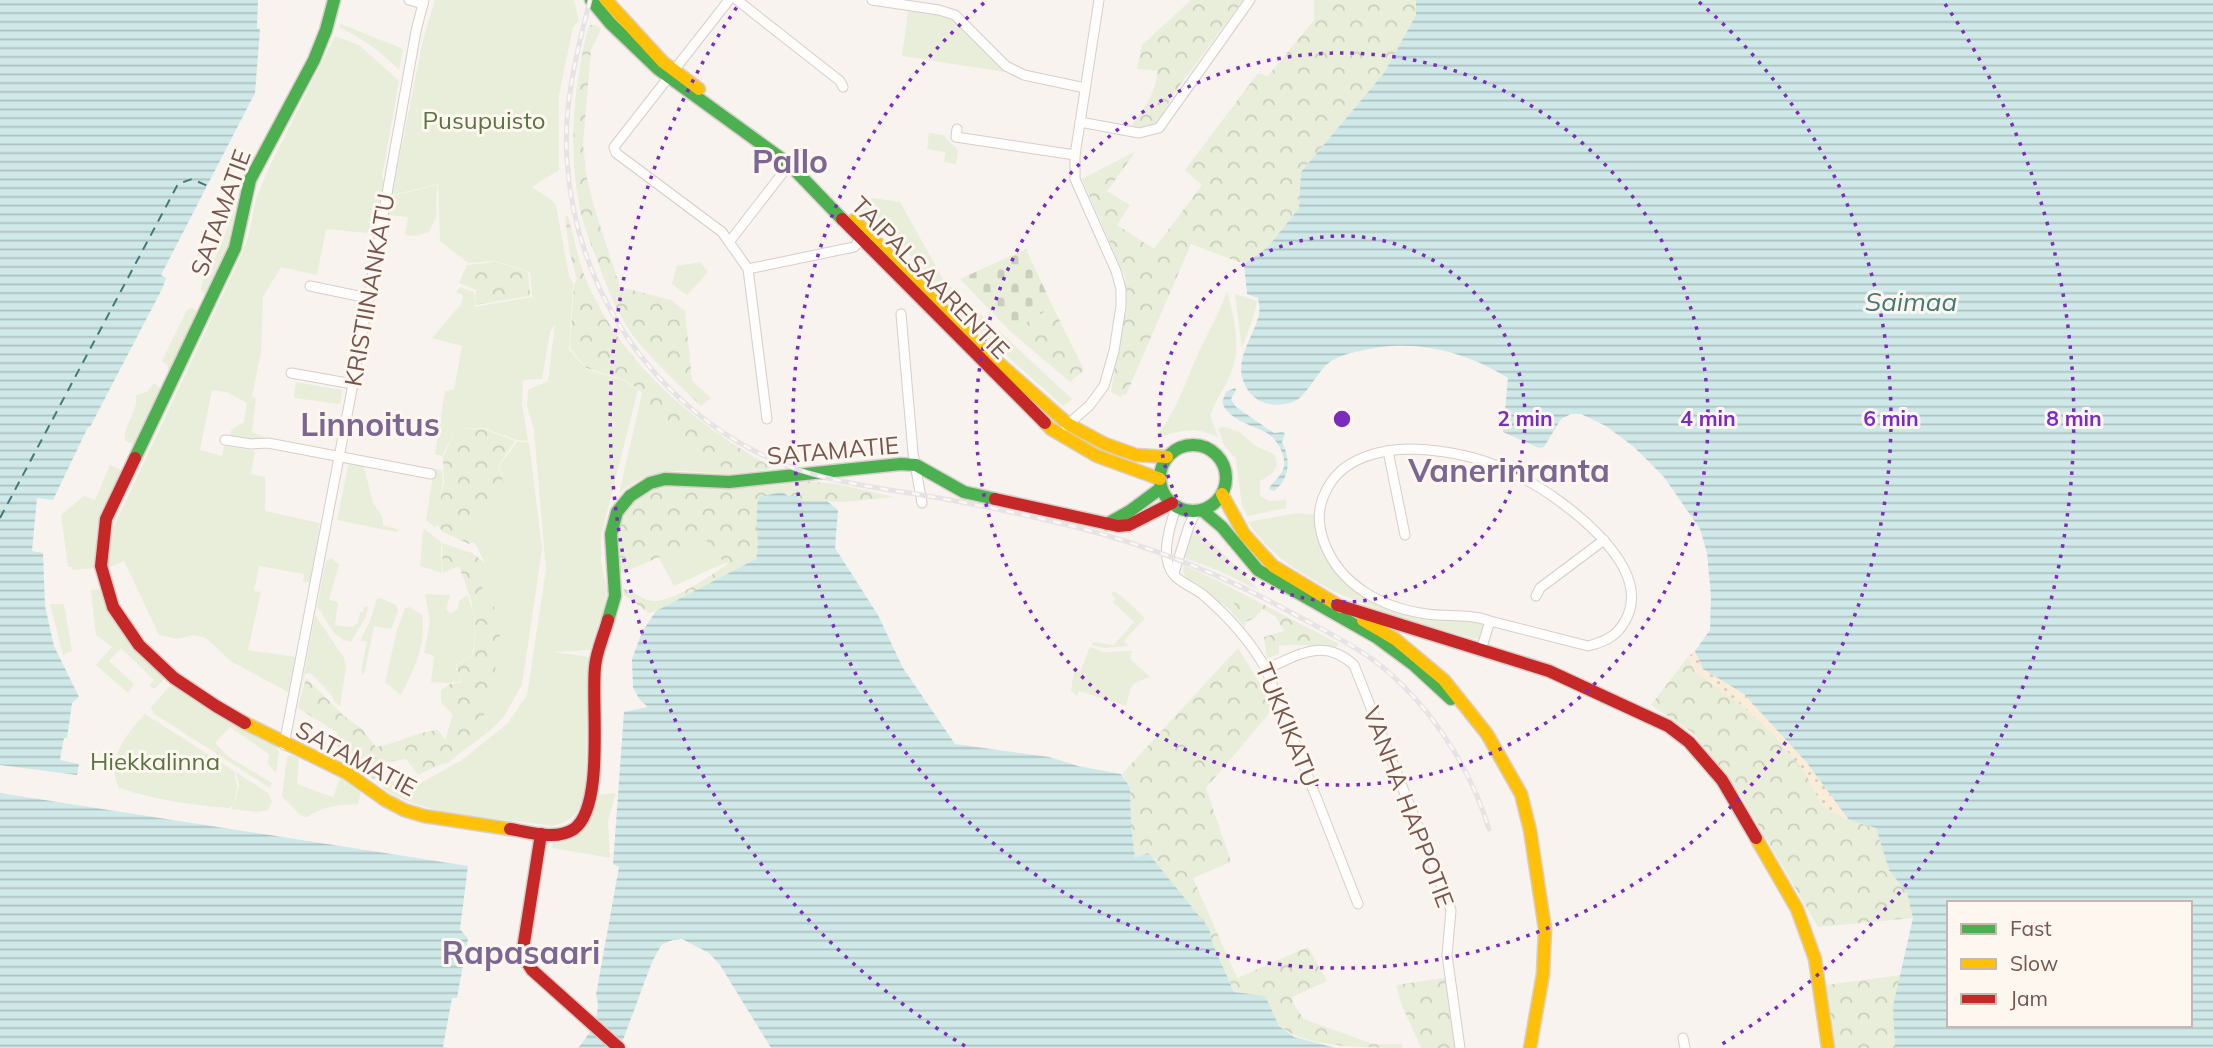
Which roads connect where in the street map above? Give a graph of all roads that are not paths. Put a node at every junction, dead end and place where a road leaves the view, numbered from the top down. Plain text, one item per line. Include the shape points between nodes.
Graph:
1 (334, 0) edge
2 (409, 0) edge
3 (591, 0) edge
4 (606, 0) edge
5 (729, 0) edge
6 (737, 0) edge
7 (872, 0) edge
8 (1099, 0) edge
9 (1250, 0) edge
10 (423, 2) edge
11 (670, 73) junction
12 (843, 87) dead end
13 (1085, 88) junction
14 (1080, 122) junction
15 (957, 129) dead end
16 (1075, 155) junction
17 (791, 162) junction
18 (864, 236) junction
19 (730, 241) junction
20 (748, 269) junction
21 (310, 286) dead end
22 (368, 298) junction
23 (901, 314) dead end
24 (291, 373) dead end
25 (353, 384) junction
26 (768, 419) dead end
27 (1068, 424) junction
28 (1056, 433) junction
29 (225, 440) dead end
30 (1388, 450) junction
31 (340, 456) junction
32 (1167, 457) junction
33 (916, 465) junction
34 (430, 474) dead end
35 (1161, 484) junction
36 (1222, 494) junction
37 (922, 503) dead end
38 (1174, 505) junction
39 (1199, 510) junction
40 (1106, 524) junction
41 (1405, 535) dead end
42 (1604, 540) junction
43 (1174, 575) junction
44 (1536, 596) dead end
45 (1336, 605) junction
46 (1490, 621) junction
47 (1376, 637) junction
48 (1395, 639) junction
49 (1447, 641) junction
50 (1481, 650) junction
51 (1266, 669) junction
52 (284, 745) junction
53 (1530, 830) junction
54 (541, 834) junction
55 (1358, 905) dead end
56 (619, 1048) edge
57 (1460, 1048) edge
58 (1530, 1048) edge
59 (1828, 1048) edge

1 - 52 street, SATAMATIE via 314,60 250,180 235,248 106,519 99,552 109,598 150,656 204,699
2 - 10 street
3 - 11 street, TAIPALSAARENTIE via 617,30
4 - 11 street, TAIPALSAARENTIE
5 - 11 street
6 - 12 street
7 - 13 street via 954,15 1006,66 1024,75
8 - 13 street
9 - 14 street via 1158,128 1139,133
10 - 22 street, KRISTIINANKATU
11 - 17 street, TAIPALSAARENTIE
11 - 19 street via 614,147 616,153
13 - 14 street
14 - 16 street
15 - 16 street via 956,137
16 - 27 street via 1075,179 1116,271 1121,306 1104,386
17 - 18 street, TAIPALSAARENTIE
17 - 19 street
18 - 20 street via 854,247
18 - 27 street, TAIPALSAARENTIE
18 - 28 street, TAIPALSAARENTIE via 969,349
19 - 20 street
20 - 26 street
21 - 22 street
22 - 25 street, KRISTIINANKATU
23 - 33 street
24 - 25 street
25 - 31 street, KRISTIINANKATU
27 - 28 street
27 - 32 street, TAIPALSAARENTIE via 1136,455
28 - 35 street, TAIPALSAARENTIE
29 - 31 street
30 - 41 street
30 - 42 street via 1466,456 1520,476 1568,506
30 - 46 street via 1349,464 1322,498 1318,521 1337,566 1352,584 1400,608
31 - 34 street
31 - 52 street, KRISTIINANKATU
32 - 35 street via 1160,471
32 - 36 street via 1196,445 1215,454 1225,473
33 - 37 street
33 - 40 street, SATAMATIE via 964,492
33 - 54 street, SATAMATIE via 887,464 729,482 665,479 630,496 617,512 611,534 615,596 595,665 591,803 575,828
35 - 38 street
35 - 40 street via 1130,512
36 - 39 street
36 - 45 street via 1244,534 1273,566
38 - 39 street
38 - 40 street, SATAMATIE via 1129,525
38 - 43 street via 1166,554
39 - 43 street
39 - 47 street via 1222,527 1258,570
42 - 44 street via 1540,588
42 - 46 street via 1631,591 1631,608 1616,635 1588,646
43 - 51 street, TUKKIKATU via 1239,628
45 - 48 street
45 - 49 street
46 - 50 street
47 - 48 street
47 - 53 street via 1463,711 1502,764
48 - 49 street
48 - 53 street via 1444,680 1488,734 1521,794
49 - 50 street
50 - 59 street via 1549,671 1634,708 1668,726 1706,760 1797,909 1815,959
51 - 55 street, TUKKIKATU
51 - 57 street, VANHA HAPPOTIE via 1307,652 1329,649 1354,665 1451,910 1447,955
52 - 54 street, SATAMATIE via 342,771 408,811
53 - 58 street via 1545,929 1543,974
54 - 56 street via 524,960

